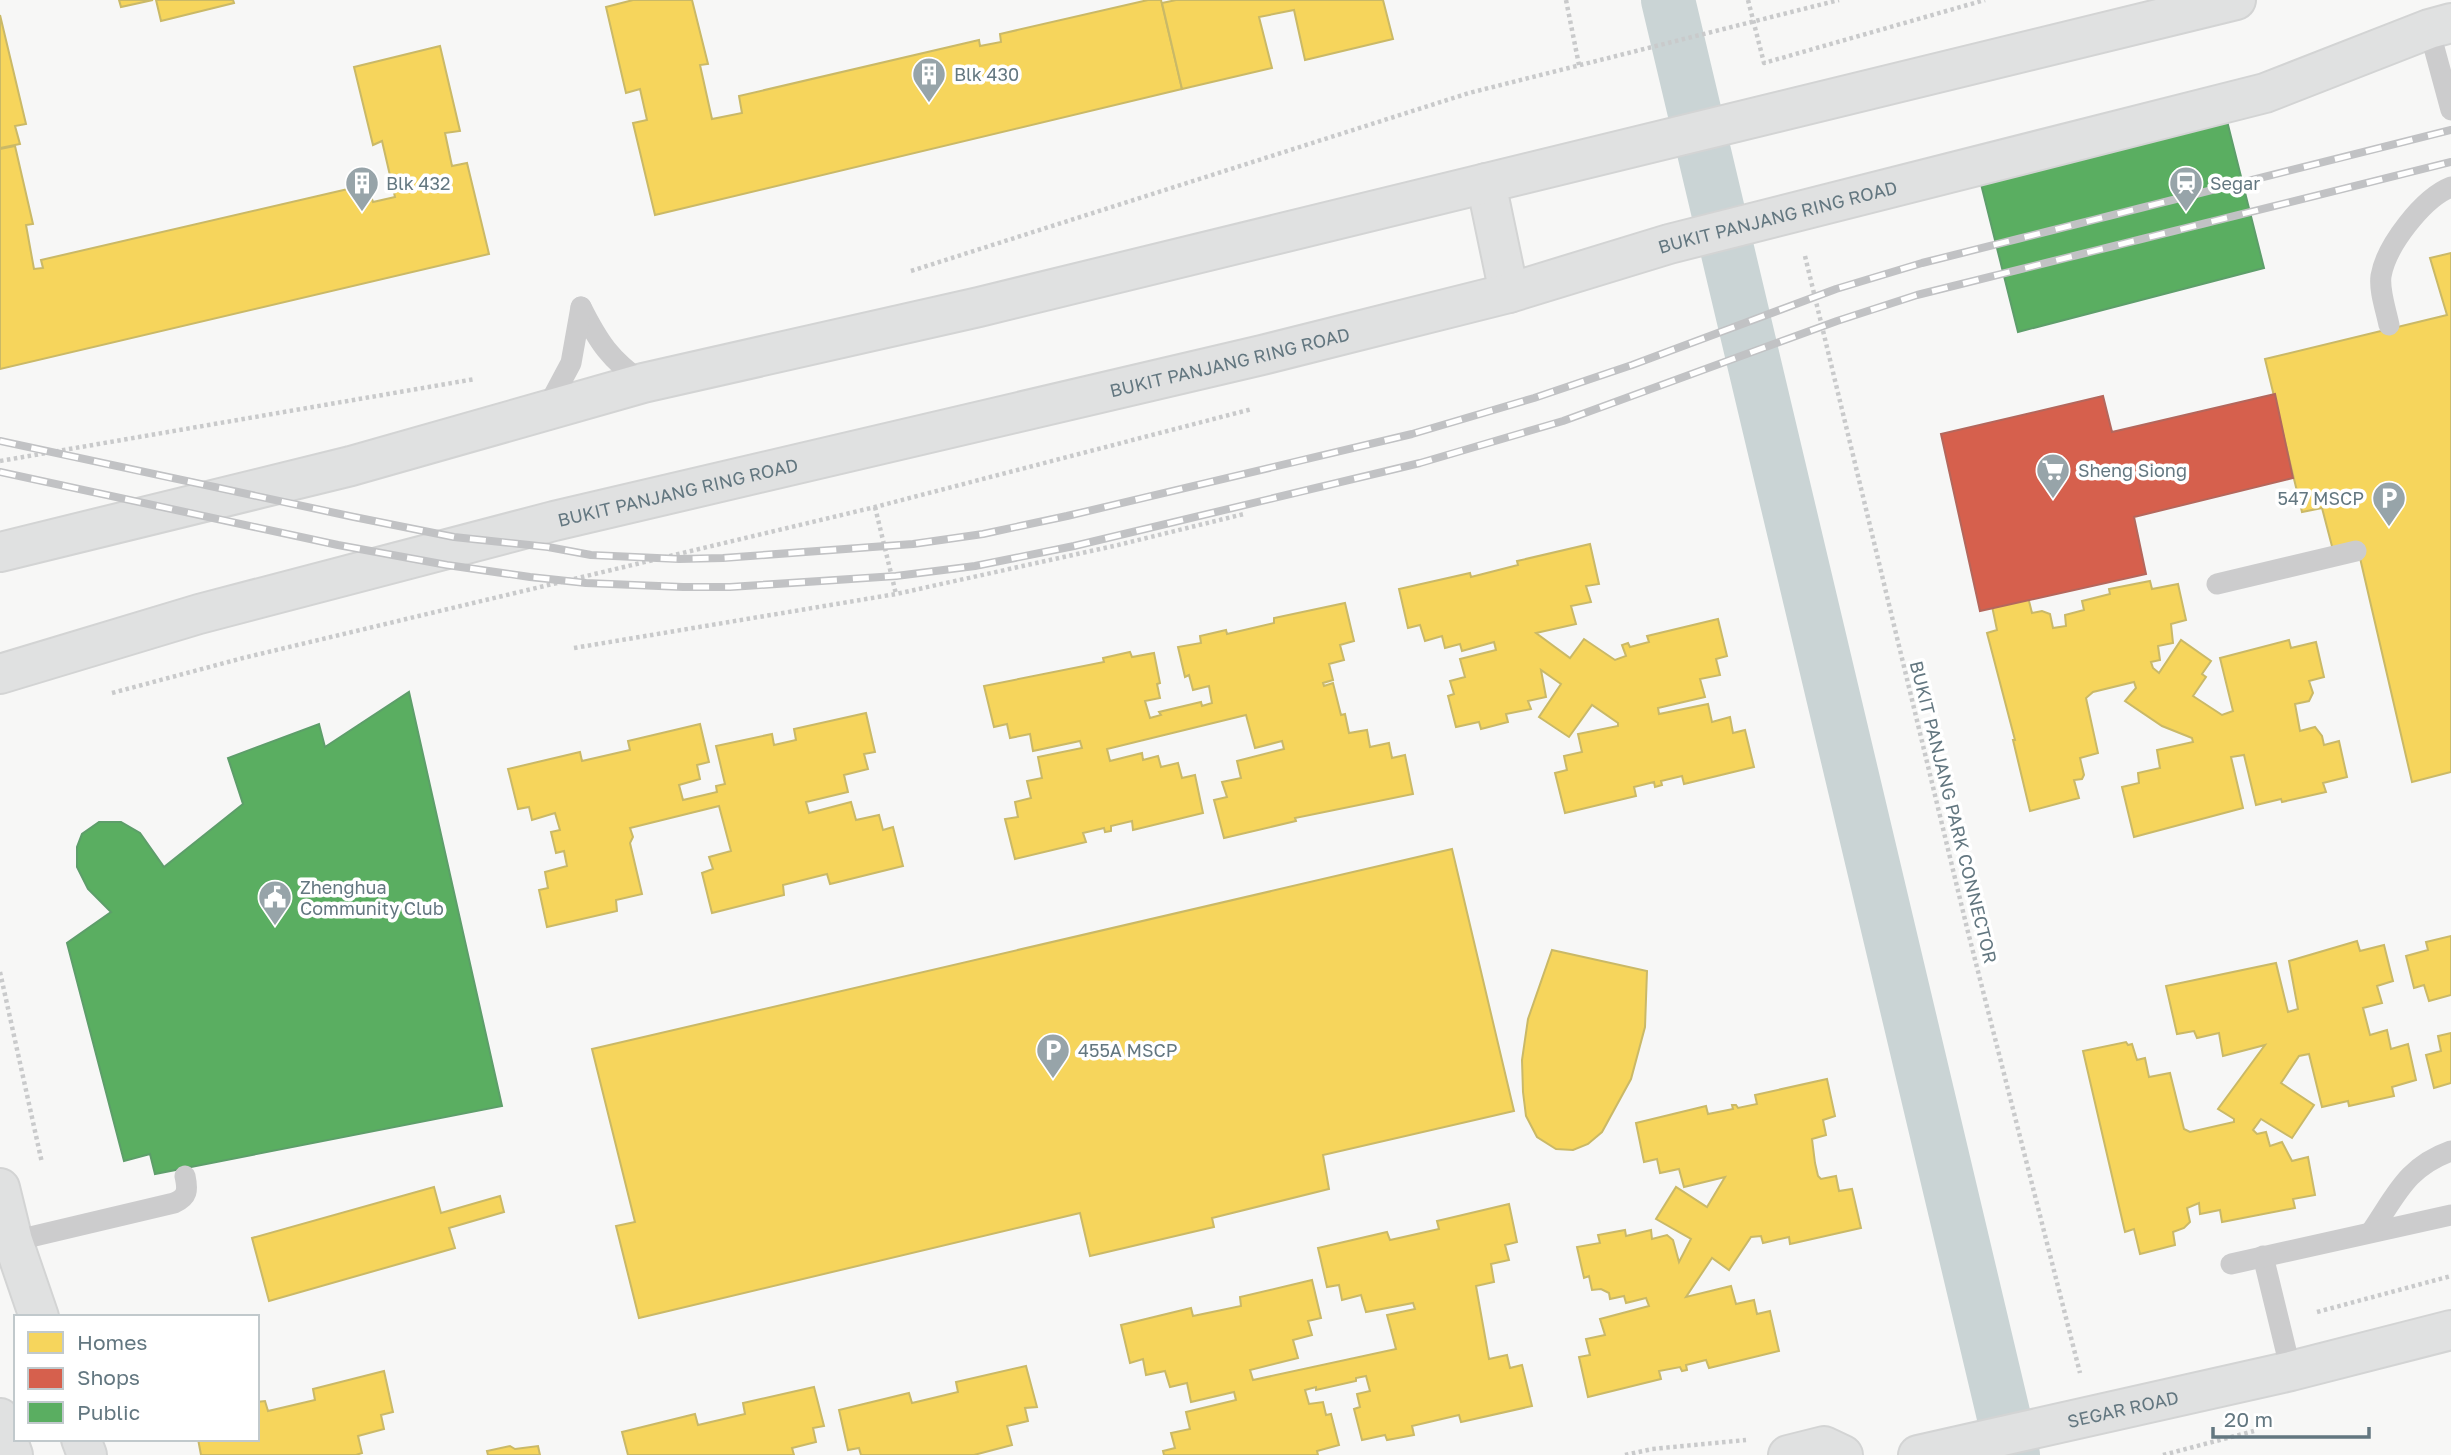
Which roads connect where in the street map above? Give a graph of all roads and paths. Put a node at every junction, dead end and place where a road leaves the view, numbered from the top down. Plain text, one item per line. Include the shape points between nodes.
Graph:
1 (1566, 0) edge
2 (1748, 0) edge
3 (1839, 0) edge
4 (1985, 0) edge
5 (2236, 0) edge
6 (1753, 22) junction
7 (2440, 26) edge
8 (1579, 65) junction
9 (2451, 110) edge
10 (1486, 183) junction
11 (2451, 187) edge
12 (1805, 255) dead end
13 (911, 271) dead end
14 (1509, 293) junction
15 (2389, 325) dead end
16 (476, 379) dead end
17 (643, 383) junction
18 (1259, 407) dead end
19 (546, 410) junction
20 (0, 461) edge
21 (875, 507) junction
22 (1244, 514) dead end
23 (2356, 551) dead end
24 (0, 552) edge
25 (2217, 584) dead end
26 (896, 594) junction
27 (574, 648) dead end
28 (0, 674) edge
29 (108, 694) dead end
30 (0, 972) edge
31 (20, 1056) dead end
32 (2451, 1151) edge
33 (185, 1176) dead end
34 (0, 1188) edge
35 (2451, 1215) edge
36 (2371, 1232) junction
37 (7, 1243) edge
38 (2263, 1256) junction
39 (2231, 1264) dead end
40 (38, 1315) edge
41 (2451, 1330) edge
42 (2291, 1371) junction
43 (2081, 1374) dead end
44 (0, 1418) edge
45 (13, 1455) edge
46 (1788, 1455) edge
47 (1843, 1455) edge
48 (1918, 1455) edge

1 - 8 path
2 - 6 path
3 - 6 path
4 - 6 path via 1764,62
5 - 10 main road
6 - 8 path
7 - 9 lane
7 - 14 main road, BUKIT PANJANG RING ROAD via 2265,93 1669,244
8 - 13 path via 1469,93
10 - 14 main road
10 - 17 main road via 979,307
11 - 15 lane via 2413,218 2386,259 2381,282
12 - 43 path, BUKIT PANJANG PARK CONNECTOR via 1967,928
14 - 28 main road, BUKIT PANJANG RING ROAD via 554,521 199,614
16 - 20 path
17 - 19 main road
17 - 19 lane via 607,352 581,307 571,362
18 - 21 path
19 - 24 main road via 351,466
21 - 26 path
21 - 29 path
22 - 26 path
23 - 25 lane
26 - 27 path
30 - 31 path
32 - 36 lane via 2409,1176
33 - 37 lane via 188,1191 174,1203
34 - 37 main road
35 - 36 lane
36 - 38 lane
37 - 40 main road
38 - 39 lane
38 - 42 lane
41 - 42 main road, SEGAR ROAD
42 - 48 main road, SEGAR ROAD
44 - 45 main road
46 - 47 main road via 1824,1446

